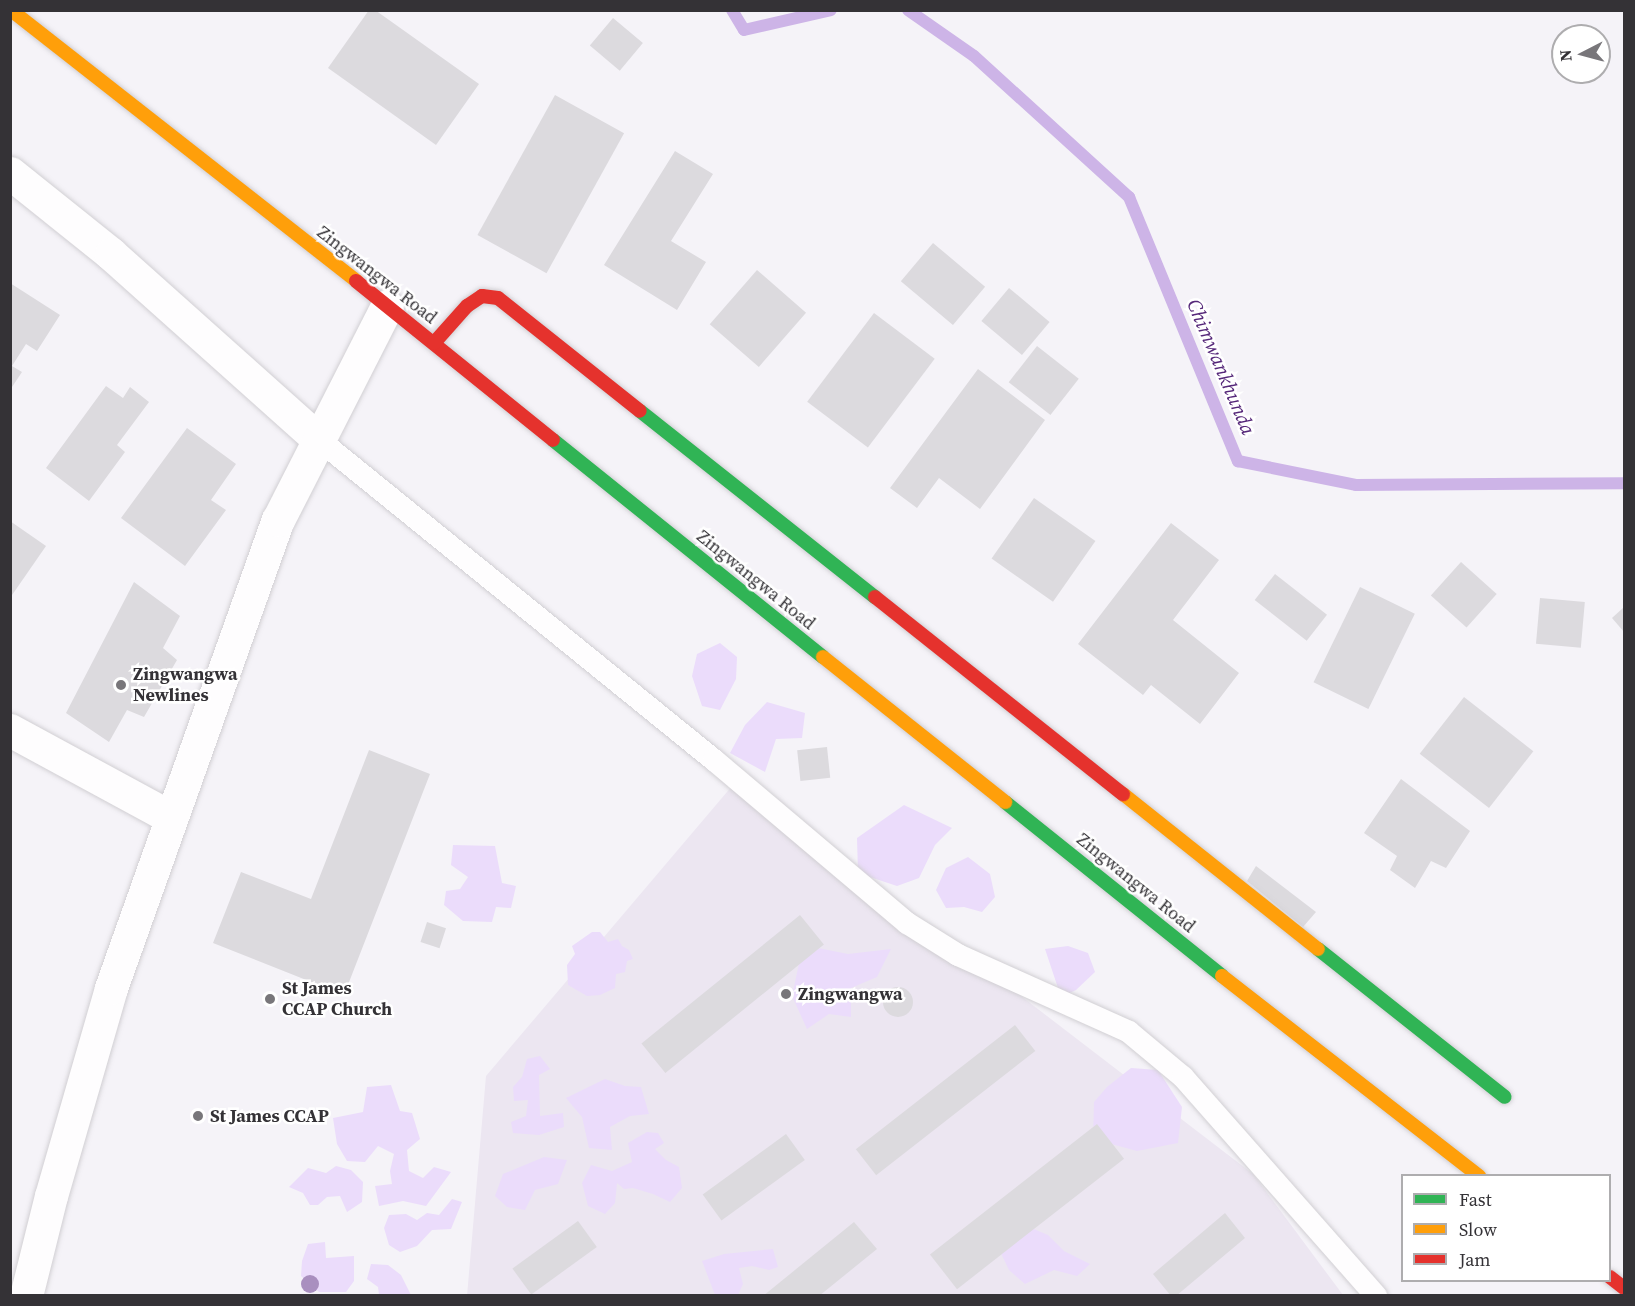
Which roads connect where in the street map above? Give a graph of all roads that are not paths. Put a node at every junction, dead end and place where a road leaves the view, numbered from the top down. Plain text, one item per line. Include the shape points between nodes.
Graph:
1 (11, 10) edge
2 (10, 173) edge
3 (387, 306) junction
4 (434, 343) junction
5 (318, 439) junction
6 (10, 730) edge
7 (170, 817) junction
8 (1505, 1097) dead end
9 (1476, 1174) edge
10 (1611, 1277) edge
11 (1624, 1288) edge
12 (26, 1296) edge
13 (1376, 1296) edge

1 - 3 street, Zingwangwa Road
2 - 5 street via 111,254
3 - 4 street, Zingwangwa Road
3 - 5 street
4 - 8 street via 467,306 482,296 498,298
4 - 9 street, Zingwangwa Road via 1208,964
5 - 7 street via 278,520
5 - 13 lane via 908,923 958,955 1130,1032 1183,1077
6 - 7 street
7 - 12 street via 111,988
10 - 11 street

